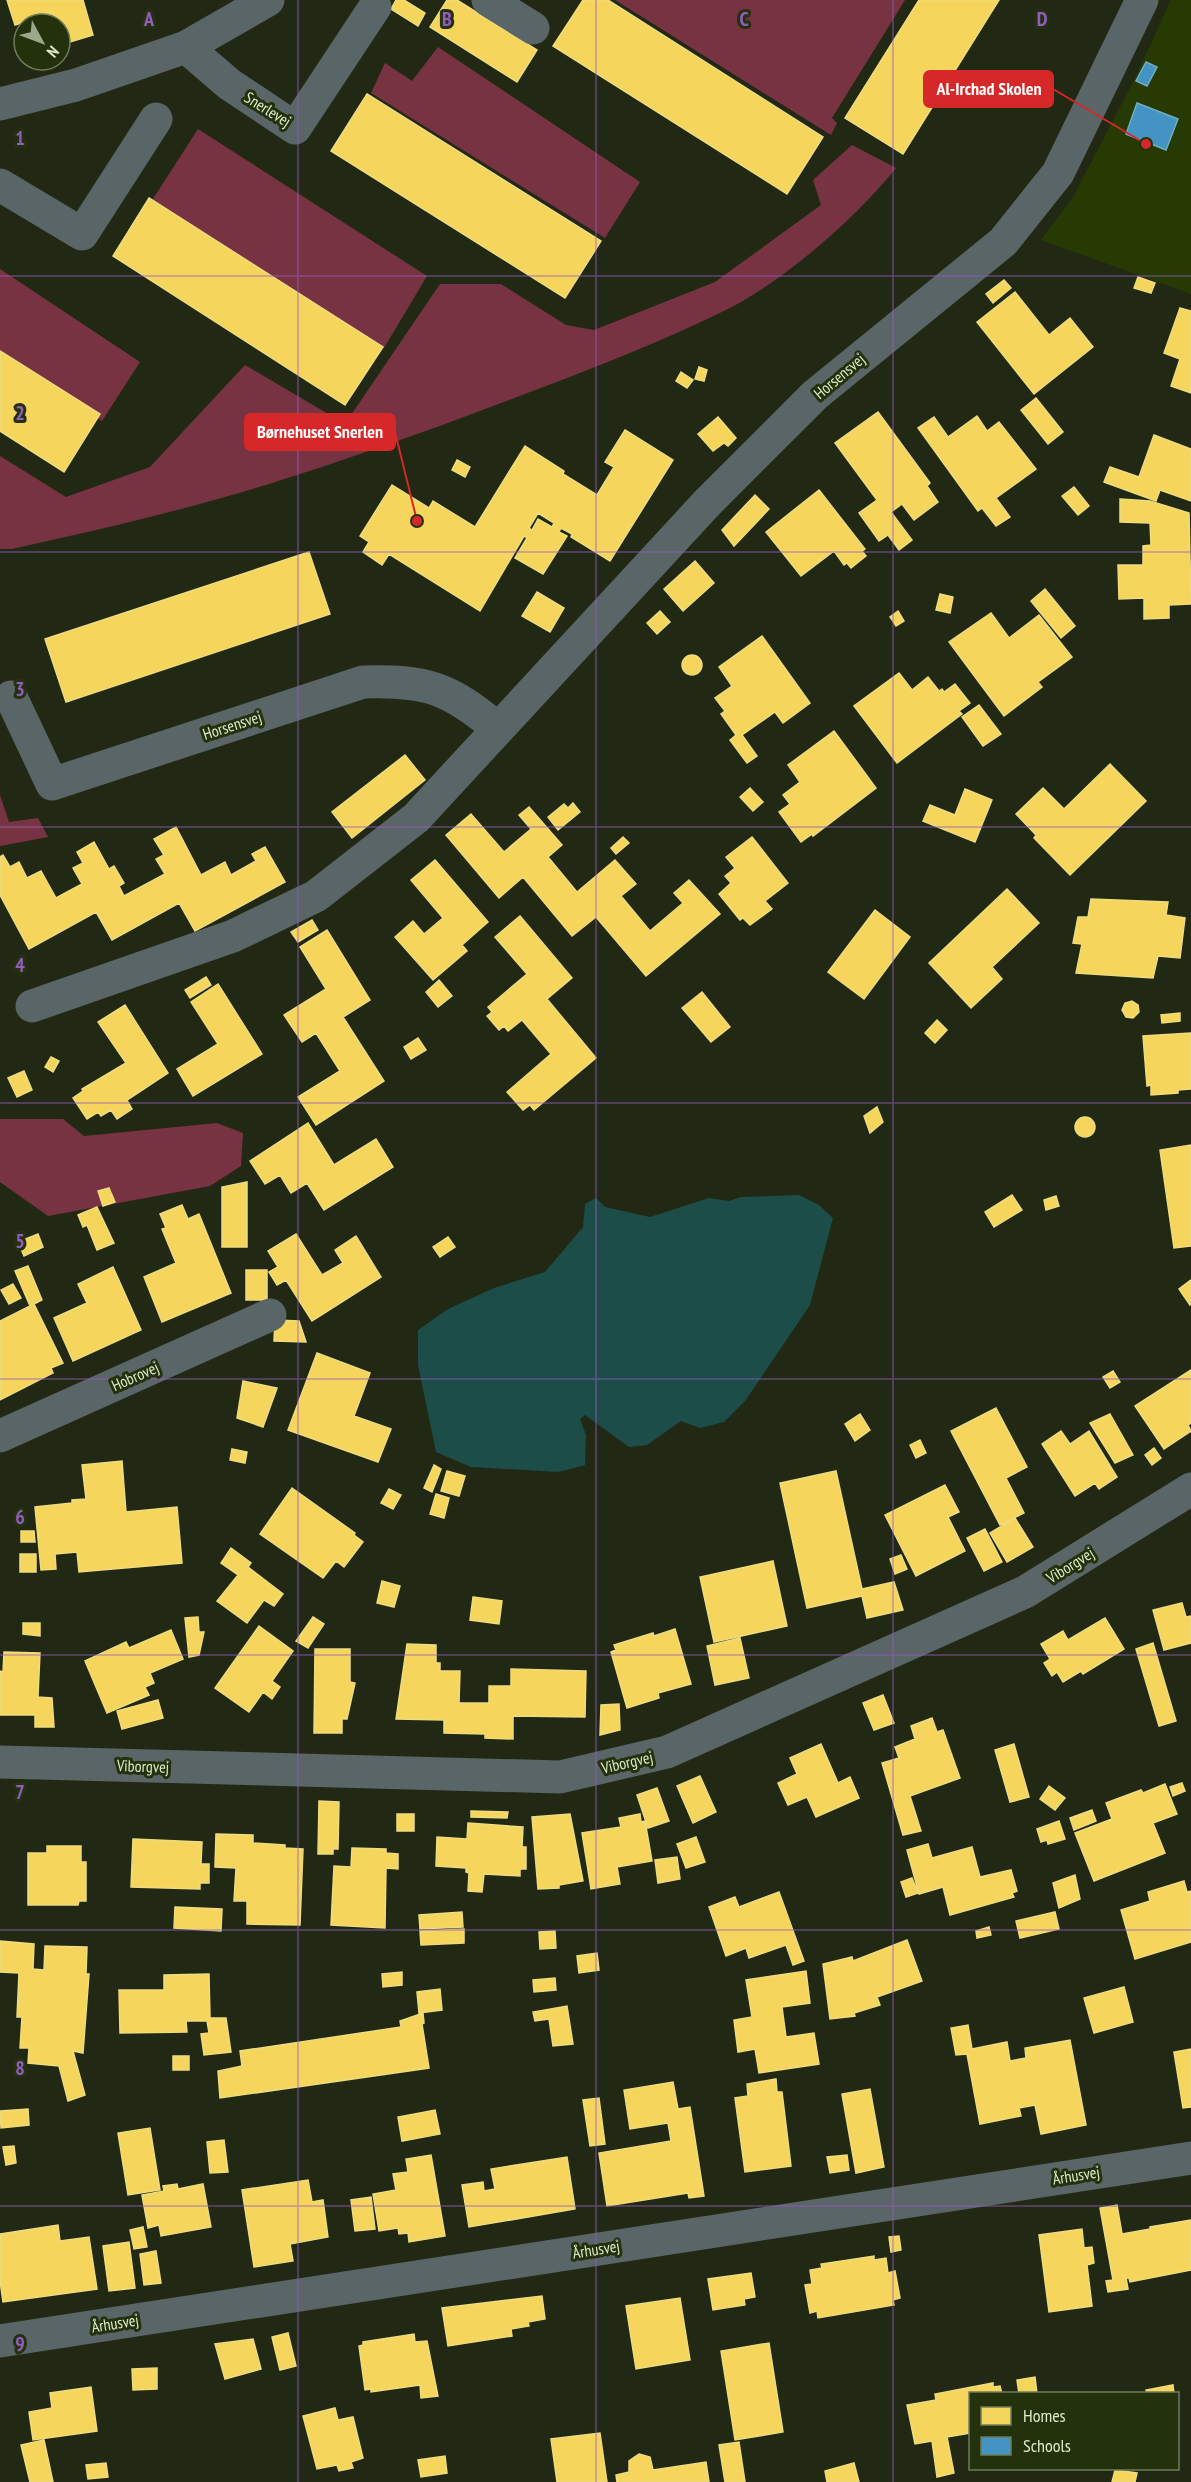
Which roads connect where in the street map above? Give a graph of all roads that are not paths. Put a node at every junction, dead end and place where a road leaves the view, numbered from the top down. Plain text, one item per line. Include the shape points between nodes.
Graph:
1 (268, 0) edge
2 (488, 0) edge
3 (1142, 0) edge
4 (375, 7) dead end
5 (533, 28) dead end
6 (186, 47) junction
7 (0, 104) edge
8 (156, 119) dead end
9 (0, 185) edge
10 (11, 697) dead end
11 (498, 729) junction
12 (32, 1006) dead end
13 (270, 1315) dead end
14 (0, 1436) edge
15 (1191, 1489) edge
16 (0, 1762) edge
17 (1191, 2158) edge
18 (0, 2341) edge

1 - 6 street
2 - 5 street
3 - 11 street, Horsensvej via 1058,173 1003,242 815,395 706,503
4 - 6 street, Snerlevej via 295,128 230,84
6 - 7 street via 76,85
8 - 9 street via 82,234
10 - 11 street, Horsensvej via 52,784 363,682 400,681 437,688 470,705
11 - 12 street, Horsensvej via 416,818 316,896 233,936
13 - 14 street, Hobrovej
15 - 16 street, Viborgvej via 1025,1592 666,1752 560,1778
17 - 18 street, Århusvej

